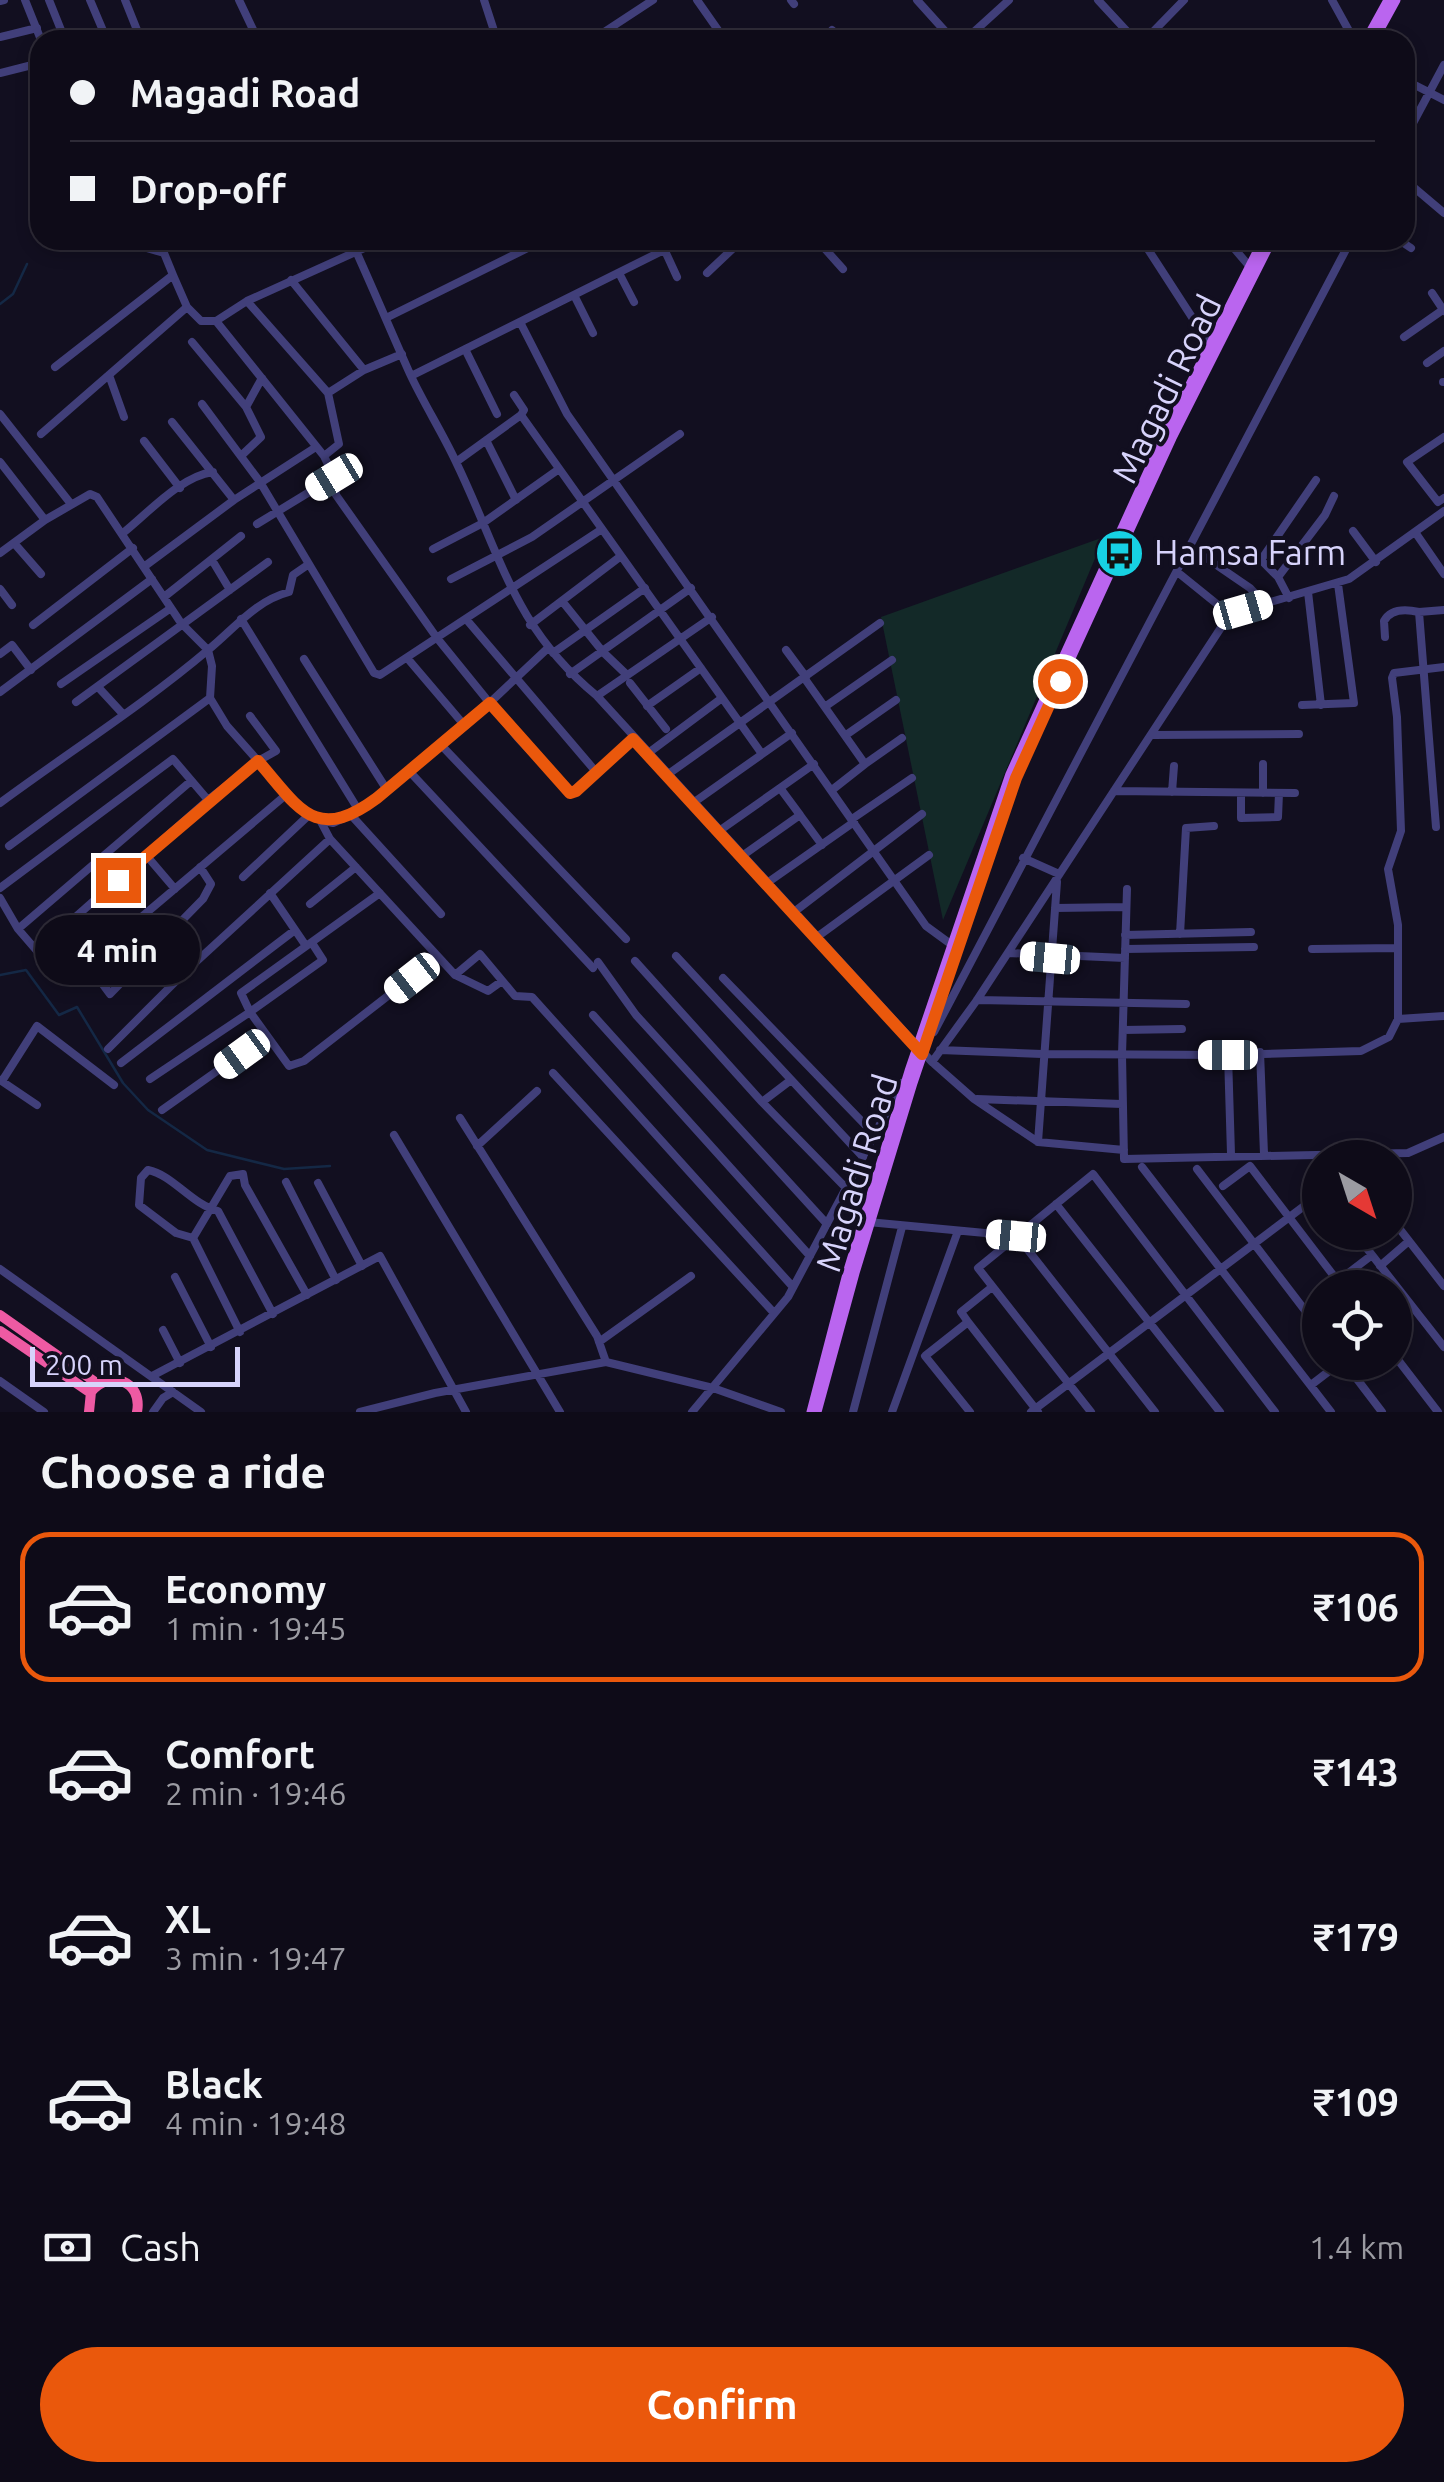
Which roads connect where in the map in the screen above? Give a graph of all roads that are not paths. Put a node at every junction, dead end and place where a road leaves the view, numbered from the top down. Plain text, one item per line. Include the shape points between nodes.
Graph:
1 (25, 0) edge
2 (49, 0) edge
3 (90, 0) edge
4 (125, 0) edge
5 (239, 0) edge
6 (484, 0) edge
7 (653, 0) edge
8 (697, 0) edge
9 (917, 0) edge
10 (1008, 0) edge
11 (1098, 0) edge
12 (1184, 0) edge
13 (1332, 0) edge
14 (1388, 0) edge
15 (1396, 0) edge
16 (37, 28) joint
17 (61, 30) edge
18 (103, 30) edge
19 (137, 30) edge
20 (253, 30) edge
21 (493, 30) edge
22 (614, 30) edge
23 (718, 30) edge
24 (944, 30) edge
25 (976, 30) edge
26 (1126, 30) edge
27 (1155, 30) edge
28 (1348, 30) edge
29 (1372, 30) edge
30 (1380, 30) edge
31 (0, 38) edge
32 (1444, 65) edge
33 (30, 66) edge
34 (0, 73) edge
35 (1415, 85) edge
36 (1429, 93) junction
37 (1444, 100) edge
38 (1417, 116) joint
39 (1415, 120) edge
40 (1415, 188) edge
41 (1444, 212) edge
42 (154, 250) edge
43 (356, 250) edge
44 (363, 250) edge
45 (524, 250) edge
46 (664, 250) joint
47 (731, 250) edge
48 (825, 250) edge
49 (1148, 250) edge
50 (1235, 250) edge
51 (1258, 250) edge
52 (1267, 250) edge
53 (1346, 250) edge
54 (357, 253) junction
55 (1250, 267) junction
56 (843, 269) dead end
57 (619, 272) junction
58 (707, 273) dead end
59 (173, 275) junction
60 (677, 277) dead end
61 (291, 280) junction
62 (1432, 293) dead end
63 (574, 295) junction
64 (247, 301) junction
65 (634, 302) dead end
66 (187, 307) junction
67 (1444, 310) edge
68 (386, 318) junction
69 (216, 320) junction
70 (520, 322) junction
71 (593, 333) dead end
72 (1404, 338) dead end
73 (192, 342) dead end
74 (1210, 345) junction
75 (465, 349) junction
76 (1444, 351) edge
77 (402, 354) junction
78 (1427, 363) dead end
79 (55, 366) dead end
80 (364, 370) junction
81 (110, 375) junction
82 (411, 376) junction
83 (262, 378) junction
84 (328, 393) junction
85 (514, 395) dead end
86 (202, 404) dead end
87 (246, 407) junction
88 (0, 414) edge
89 (497, 414) dead end
90 (520, 415) junction
91 (124, 417) dead end
92 (172, 422) dead end
93 (41, 434) dead end
94 (680, 434) dead end
95 (1444, 437) edge
96 (486, 440) junction
97 (144, 441) dead end
98 (316, 447) junction
99 (242, 455) junction
100 (324, 456) junction
101 (0, 462) edge
102 (456, 462) junction
103 (559, 470) junction
104 (214, 472) junction
105 (334, 477) junction
106 (615, 480) junction
107 (1316, 480) dead end
108 (260, 482) junction
109 (180, 488) junction
110 (1334, 496) dead end
111 (234, 500) junction
112 (516, 500) junction
113 (584, 503) junction
114 (71, 504) junction
115 (1442, 505) edge
116 (276, 511) junction
117 (45, 520) junction
118 (483, 523) junction
119 (257, 524) dead end
120 (602, 529) junction
121 (1353, 531) dead end
122 (122, 532) junction
123 (1415, 532) junction
124 (242, 536) dead end
125 (14, 542) junction
126 (132, 548) junction
127 (432, 550) dead end
128 (1196, 551) dead end
129 (0, 553) edge
130 (497, 556) junction
131 (621, 556) junction
132 (212, 560) junction
133 (268, 562) dead end
134 (1376, 562) junction
135 (309, 564) junction
136 (145, 566) junction
137 (41, 574) dead end
138 (1444, 574) edge
139 (1181, 575) dead end
140 (1278, 577) junction
141 (152, 579) junction
142 (451, 579) dead end
143 (1338, 584) junction
144 (509, 587) junction
145 (645, 588) junction
146 (691, 588) junction
147 (0, 589) edge
148 (230, 590) junction
149 (1308, 592) junction
150 (164, 597) junction
151 (1289, 598) junction
152 (562, 601) junction
153 (1265, 604) junction
154 (12, 605) dead end
155 (171, 608) junction
156 (1444, 610) edge
157 (660, 611) junction
158 (1419, 612) junction
159 (712, 617) junction
160 (1233, 617) junction
161 (241, 619) junction
162 (466, 619) junction
163 (880, 622) dead end
164 (181, 623) junction
165 (32, 624) dead end
166 (530, 625) junction
167 (586, 630) junction
168 (1385, 637) dead end
169 (437, 638) junction
170 (682, 640) junction
171 (208, 650) junction
172 (550, 650) junction
173 (786, 650) dead end
174 (603, 652) junction
175 (0, 654) edge
176 (304, 659) dead end
177 (408, 659) junction
178 (892, 660) dead end
179 (1444, 667) edge
180 (701, 668) junction
181 (31, 670) junction
182 (1423, 670) junction
183 (570, 674) junction
184 (805, 678) junction
185 (515, 679) junction
186 (628, 679) junction
187 (61, 684) dead end
188 (98, 687) junction
189 (0, 692) edge
190 (597, 696) junction
191 (210, 698) junction
192 (722, 698) junction
193 (896, 700) dead end
194 (76, 702) dead end
195 (490, 703) junction
196 (772, 703) junction
197 (1321, 705) junction
198 (647, 706) junction
199 (826, 706) junction
200 (1302, 706) dead end
201 (122, 713) junction
202 (250, 716) dead end
203 (741, 724) junction
204 (465, 726) junction
205 (666, 729) dead end
206 (792, 732) junction
207 (1299, 734) dead end
208 (846, 736) junction
209 (1153, 736) junction
210 (902, 738) dead end
211 (633, 739) junction
212 (442, 746) junction
213 (647, 754) junction
214 (762, 754) junction
215 (258, 761) junction
216 (814, 764) junction
217 (865, 764) junction
218 (1263, 764) dead end
219 (1174, 766) dead end
220 (410, 772) junction
221 (597, 773) junction
222 (667, 776) junction
223 (912, 778) dead end
224 (190, 780) junction
225 (780, 788) junction
226 (386, 790) junction
227 (832, 790) junction
228 (1114, 791) junction
229 (1172, 792) junction
230 (1241, 792) junction
231 (1263, 793) junction
232 (1278, 793) junction
233 (1295, 793) dead end
234 (287, 794) junction
235 (208, 800) junction
236 (0, 803) edge
237 (693, 803) junction
238 (355, 813) junction
239 (310, 814) junction
240 (922, 814) dead end
241 (800, 815) junction
242 (320, 820) junction
243 (853, 820) junction
244 (1214, 826) dead end
245 (1436, 827) dead end
246 (718, 831) junction
247 (330, 839) junction
248 (822, 845) junction
249 (8, 846) dead end
250 (874, 850) junction
251 (929, 854) dead end
252 (146, 855) junction
253 (742, 856) junction
254 (1024, 858) junction
255 (200, 867) junction
256 (356, 868) junction
257 (1058, 876) junction
258 (243, 877) dead end
259 (894, 880) junction
260 (767, 883) junction
261 (0, 888) edge
262 (174, 889) junction
263 (1127, 889) dead end
264 (270, 893) junction
265 (380, 894) junction
266 (0, 898) edge
267 (310, 904) dead end
268 (1126, 907) junction
269 (1055, 908) junction
270 (794, 912) junction
271 (441, 914) dead end
272 (138, 920) junction
273 (18, 929) junction
274 (62, 929) junction
275 (295, 930) junction
276 (1252, 932) dead end
277 (1180, 934) junction
278 (1126, 935) junction
279 (817, 937) junction
280 (626, 939) dead end
281 (160, 944) junction
282 (309, 944) junction
283 (952, 946) junction
284 (1254, 948) dead end
285 (1398, 948) junction
286 (1312, 949) dead end
287 (1008, 954) junction
288 (1125, 954) junction
289 (676, 956) dead end
290 (438, 957) junction
291 (1050, 958) junction
292 (635, 961) dead end
293 (87, 964) junction
294 (186, 970) junction
295 (455, 975) junction
296 (722, 978) dead end
297 (502, 981) junction
298 (977, 1000) junction
299 (1047, 1004) junction
300 (1124, 1004) junction
301 (1186, 1004) dead end
302 (250, 1012) junction
303 (593, 1015) dead end
304 (1444, 1016) edge
305 (1398, 1019) junction
306 (1123, 1030) junction
307 (1182, 1030) dead end
308 (265, 1037) junction
309 (108, 1049) dead end
310 (940, 1050) junction
311 (920, 1051) junction
312 (1260, 1052) junction
313 (1042, 1054) junction
314 (1122, 1054) junction
315 (1228, 1055) junction
316 (932, 1062) junction
317 (120, 1063) dead end
318 (909, 1071) junction
319 (553, 1074) dead end
320 (150, 1079) dead end
321 (790, 1080) junction
322 (1, 1081) edge
323 (114, 1086) dead end
324 (537, 1091) dead end
325 (974, 1099) junction
326 (762, 1102) junction
327 (1038, 1102) junction
328 (1122, 1104) junction
329 (37, 1105) dead end
330 (162, 1110) dead end
331 (460, 1118) dead end
332 (394, 1134) dead end
333 (875, 1135) junction
334 (1444, 1138) edge
335 (1038, 1142) junction
336 (477, 1146) junction
337 (1124, 1150) junction
338 (1231, 1154) junction
339 (1264, 1154) junction
340 (863, 1158) junction
341 (1142, 1167) dead end
342 (1197, 1169) dead end
343 (286, 1182) dead end
344 (318, 1183) dead end
345 (1223, 1186) dead end
346 (848, 1190) junction
347 (1056, 1204) junction
348 (872, 1205) junction
349 (1302, 1206) edge
350 (211, 1209) junction
351 (1289, 1217) junction
352 (867, 1222) junction
353 (827, 1224) junction
354 (902, 1228) junction
355 (958, 1231) junction
356 (1016, 1236) junction
357 (193, 1238) junction
358 (1254, 1244) junction
359 (1412, 1245) edge
360 (1369, 1250) edge
361 (1399, 1250) edge
362 (1372, 1254) junction
363 (810, 1256) junction
364 (362, 1266) junction
365 (1380, 1266) junction
366 (0, 1269) edge
367 (1220, 1269) junction
368 (1329, 1270) edge
369 (1355, 1270) edge
370 (1383, 1270) edge
371 (691, 1276) dead end
372 (175, 1277) dead end
373 (336, 1280) junction
374 (992, 1286) junction
375 (1444, 1286) edge
376 (793, 1287) junction
377 (307, 1295) junction
378 (1186, 1295) junction
379 (1302, 1307) edge
380 (1412, 1308) edge
381 (774, 1313) junction
382 (0, 1314) edge
383 (273, 1314) junction
384 (968, 1322) junction
385 (1150, 1322) junction
386 (0, 1330) edge
387 (163, 1330) dead end
388 (240, 1332) junction
389 (599, 1342) junction
390 (212, 1347) junction
391 (1444, 1348) edge
392 (1109, 1353) junction
393 (606, 1362) junction
394 (180, 1364) junction
395 (537, 1374) junction
396 (152, 1376) junction
397 (1412, 1378) edge
398 (1319, 1380) edge
399 (1357, 1380) edge
400 (0, 1381) edge
401 (1068, 1384) junction
402 (1311, 1386) junction
403 (712, 1388) junction
404 (94, 1389) junction
405 (456, 1391) junction
406 (173, 1392) junction
407 (1035, 1411) edge
408 (44, 1412) edge
409 (89, 1412) edge
410 (138, 1412) edge
411 (154, 1412) edge
412 (201, 1412) edge
413 (360, 1412) edge
414 (466, 1412) edge
415 (560, 1412) edge
416 (692, 1412) edge
417 (781, 1412) edge
418 (814, 1412) edge
419 (853, 1412) edge
420 (892, 1412) edge
421 (970, 1412) edge
422 (1091, 1412) edge
423 (1155, 1412) edge
424 (1220, 1412) edge
425 (1276, 1412) edge
426 (1331, 1412) edge
427 (1382, 1412) edge
428 (1438, 1412) edge

1 - 16 street
2 - 17 street
3 - 18 street
4 - 19 street
5 - 20 street
6 - 21 street
7 - 22 street
8 - 23 street
9 - 24 street
10 - 25 street
11 - 26 street
12 - 27 street
13 - 28 street
14 - 29 main road
15 - 30 main road
16 - 31 street
32 - 36 street
33 - 34 street
35 - 36 street
36 - 37 street
36 - 38 street
38 - 39 street
40 - 41 street
42 - 59 street via 164,253
43 - 54 street
44 - 54 street
45 - 68 street
46 - 57 street
46 - 60 street
47 - 58 street
48 - 56 street
49 - 74 street
50 - 55 street
51 - 55 main road, Magadi Road
52 - 311 main road, Magadi Road via 1172,438 1016,778
53 - 254 street
54 - 61 street
54 - 68 street
55 - 74 main road, Magadi Road
57 - 63 street
57 - 65 street
59 - 66 street
59 - 79 street
61 - 64 street
61 - 80 street
62 - 67 street
63 - 70 street
63 - 71 street
64 - 69 street
64 - 84 street
66 - 69 street via 201,321
66 - 81 street
67 - 72 street
68 - 77 street
69 - 83 street
70 - 75 street
70 - 106 street via 567,414
73 - 87 street
74 - 283 main road, Magadi Road via 1010,774
75 - 82 street
75 - 89 street
76 - 78 street
77 - 80 street
77 - 82 street
80 - 84 street
81 - 91 street
81 - 93 street
82 - 102 street
83 - 87 street
83 - 98 street
84 - 100 street via 339,444
85 - 90 street via 524,410
86 - 99 street
87 - 99 street via 261,438
88 - 114 street
90 - 96 street
90 - 103 street
92 - 104 street
94 - 106 street
95 - 115 street via 1407,462
96 - 102 street
96 - 112 street
97 - 109 street
98 - 100 street
98 - 108 street
99 - 108 street
100 - 105 street
101 - 117 street
102 - 118 street
103 - 112 street
103 - 113 street
104 - 109 street
104 - 111 street
105 - 116 street
105 - 169 street via 336,495
106 - 113 street
106 - 146 street
107 - 140 street via 1261,560
108 - 111 street
108 - 116 street
109 - 122 street
110 - 140 street
111 - 136 street
112 - 118 street
113 - 120 street
113 - 130 street
114 - 117 street
114 - 122 street via 97,497
115 - 123 street
116 - 119 street
116 - 135 street
117 - 125 street
118 - 127 street
118 - 130 street
120 - 131 street
120 - 144 street
121 - 134 street
122 - 126 street
123 - 134 street
123 - 138 street
124 - 132 street
125 - 129 street
125 - 137 street
126 - 136 street
126 - 165 street
128 - 153 street
130 - 142 street
130 - 144 street
131 - 145 street
131 - 152 street
132 - 148 street
132 - 150 street
133 - 148 street
134 - 143 street
135 - 161 street via 293,575 289,592
135 - 177 street via 374,673
136 - 141 street
139 - 160 street
140 - 151 street
141 - 150 street
141 - 181 street
143 - 149 street
143 - 197 street via 1354,703
144 - 162 street
144 - 166 street
145 - 157 street
145 - 167 street
146 - 157 street
146 - 159 street
147 - 154 street
148 - 164 street
149 - 151 street
149 - 197 street
150 - 155 street
151 - 153 street
152 - 166 street
152 - 167 street
153 - 160 street
155 - 164 street
155 - 187 street
156 - 158 street
157 - 170 street
157 - 174 street
158 - 168 street via 1389,614
158 - 182 street
159 - 170 street
159 - 196 street
160 - 209 street
161 - 171 street
161 - 238 street
162 - 169 street
162 - 185 street
163 - 184 street
164 - 171 street
164 - 188 street
166 - 172 street
167 - 172 street
167 - 174 street
169 - 177 street
169 - 195 street
170 - 180 street
170 - 186 street
171 - 191 street
171 - 201 street
172 - 183 street
172 - 185 street
173 - 184 street
174 - 183 street
174 - 186 street
175 - 181 street via 12,645
176 - 226 street
177 - 204 street
178 - 199 street
179 - 182 street
180 - 192 street
180 - 198 street
181 - 189 street
182 - 245 street
182 - 285 street via 1392,678 1401,832 1388,869
183 - 190 street
184 - 196 street
184 - 199 street
185 - 195 street
185 - 221 street
186 - 190 street
186 - 198 street
188 - 194 street
188 - 201 street
190 - 211 street
191 - 215 street
191 - 249 street
192 - 203 street
192 - 213 street
193 - 208 street
195 - 204 street
195 - 221 street via 570,793
196 - 203 street
196 - 206 street
197 - 200 street
198 - 205 street
199 - 208 street
201 - 236 street
202 - 215 street via 276,752
203 - 214 street
203 - 222 street
204 - 212 street
206 - 214 street
206 - 216 street
207 - 209 street
208 - 217 street
209 - 228 street
210 - 217 street
211 - 213 street
211 - 221 street
212 - 220 street
212 - 280 street
213 - 222 street
214 - 237 street
215 - 234 street
215 - 235 street
216 - 225 street
216 - 227 street
217 - 227 street
218 - 231 street
219 - 229 street
220 - 226 street
220 - 353 street via 596,965
222 - 237 street
223 - 243 street
224 - 235 street
224 - 261 street via 173,759
224 - 273 street
225 - 241 street
225 - 246 street
226 - 238 street
227 - 243 street
228 - 229 street
228 - 257 street
229 - 230 street
230 - 231 street
230 - 232 street via 1242,818 1278,816
231 - 232 street
232 - 233 street
234 - 239 street
234 - 255 street
235 - 252 street
237 - 246 street
238 - 242 street
238 - 271 street
239 - 242 street
239 - 258 street
240 - 250 street
241 - 248 street
241 - 253 street
242 - 247 street
243 - 248 street
243 - 250 street
244 - 277 street via 1186,828
246 - 253 street
247 - 256 street
247 - 264 street
248 - 260 street
250 - 259 street
250 - 270 street
251 - 259 street
252 - 262 street
252 - 274 street
253 - 260 street
254 - 257 street
254 - 311 street
255 - 262 street
255 - 281 street via 211,884
256 - 265 street
256 - 267 street
257 - 269 street
257 - 287 street
259 - 279 street
259 - 283 street via 926,926
260 - 270 street
262 - 272 street
263 - 268 street
264 - 275 street
264 - 294 street
265 - 282 street
265 - 290 street
266 - 273 street
268 - 269 street
268 - 278 street
269 - 291 street
270 - 279 street
272 - 281 street
272 - 293 street
273 - 274 street via 37,951
274 - 293 street
275 - 282 street
275 - 317 street
276 - 277 street
277 - 278 street
278 - 288 street
279 - 311 street
281 - 293 street via 110,994
281 - 294 street
282 - 302 street via 242,993
282 - 302 street via 323,960
283 - 311 main road, Magadi Road
284 - 288 street
285 - 286 street
285 - 305 street
287 - 291 street
287 - 298 street
288 - 291 street
288 - 300 street
289 - 321 street
290 - 295 street
290 - 308 street via 304,1061 289,1066
291 - 299 street
292 - 326 street
294 - 309 street
295 - 297 street via 488,991
295 - 297 street via 480,954
296 - 333 street
297 - 376 street via 516,996 532,997
298 - 299 street
298 - 310 street
299 - 300 street
299 - 313 street
300 - 301 street
300 - 306 street
302 - 308 street
302 - 320 street
303 - 363 street
304 - 305 street
305 - 312 street via 1389,1037 1361,1051
306 - 307 street
306 - 314 street
308 - 330 street
310 - 313 street
310 - 316 street
311 - 316 street
311 - 318 main road, Magadi Road
311 - 348 main road, Magadi Road
312 - 315 street
312 - 339 street
313 - 314 street
313 - 327 street
314 - 315 street
314 - 328 street
315 - 338 street
316 - 325 street
318 - 333 street
318 - 348 main road, Magadi Road
319 - 381 street
321 - 326 street
321 - 340 street
322 - 323 street via 38,1026
322 - 329 street
324 - 336 street
325 - 327 street
325 - 335 street
326 - 346 street
327 - 328 street
327 - 335 street
328 - 337 street
331 - 336 street
332 - 395 street
333 - 340 street
334 - 339 street via 1408,1153
335 - 337 street
336 - 389 street
337 - 338 street via 1124,1159
338 - 339 street
340 - 346 street
341 - 367 street
342 - 358 street
343 - 373 street
344 - 364 street
345 - 351 street via 1250,1166
346 - 348 street
346 - 353 street
347 - 356 street
347 - 378 street via 1093,1174
347 - 385 street
348 - 352 main road, Magadi Road
349 - 351 street
350 - 357 street
350 - 357 street via 158,1173 144,1172 139,1205
350 - 377 street via 230,1176 243,1174
350 - 383 street via 218,1211
351 - 358 street
351 - 368 street
352 - 354 street
352 - 418 main road, Magadi Road
353 - 363 street
354 - 355 street
354 - 419 street
355 - 356 street
355 - 420 street
356 - 374 street via 978,1268
356 - 392 street
357 - 388 street
358 - 367 street
358 - 379 street
359 - 375 street
360 - 362 street
361 - 365 street
362 - 365 street
362 - 369 street
363 - 376 street
364 - 373 street
364 - 405 street via 380,1256
365 - 370 street
366 - 396 street
367 - 378 street
367 - 402 street
371 - 389 street
372 - 390 street
373 - 377 street
374 - 384 street via 960,1312
374 - 401 street
376 - 381 street
377 - 383 street
378 - 385 street
378 - 425 street
380 - 391 street
381 - 403 street
382 - 404 highway
383 - 388 street
384 - 407 street
384 - 421 street via 925,1356
385 - 392 street
385 - 424 street
386 - 404 highway
387 - 394 street
388 - 390 street
389 - 393 street
390 - 394 street
392 - 401 street
392 - 423 street
393 - 395 street
393 - 403 street
394 - 396 street
395 - 405 street
395 - 415 street
396 - 406 street
397 - 428 street
398 - 402 street
399 - 427 street
400 - 408 street
401 - 407 street
401 - 422 street
402 - 426 street
403 - 416 street
403 - 417 street
404 - 409 highway
404 - 410 highway via 112,1378 128,1383
405 - 413 street
405 - 414 street
406 - 411 street
406 - 412 street

